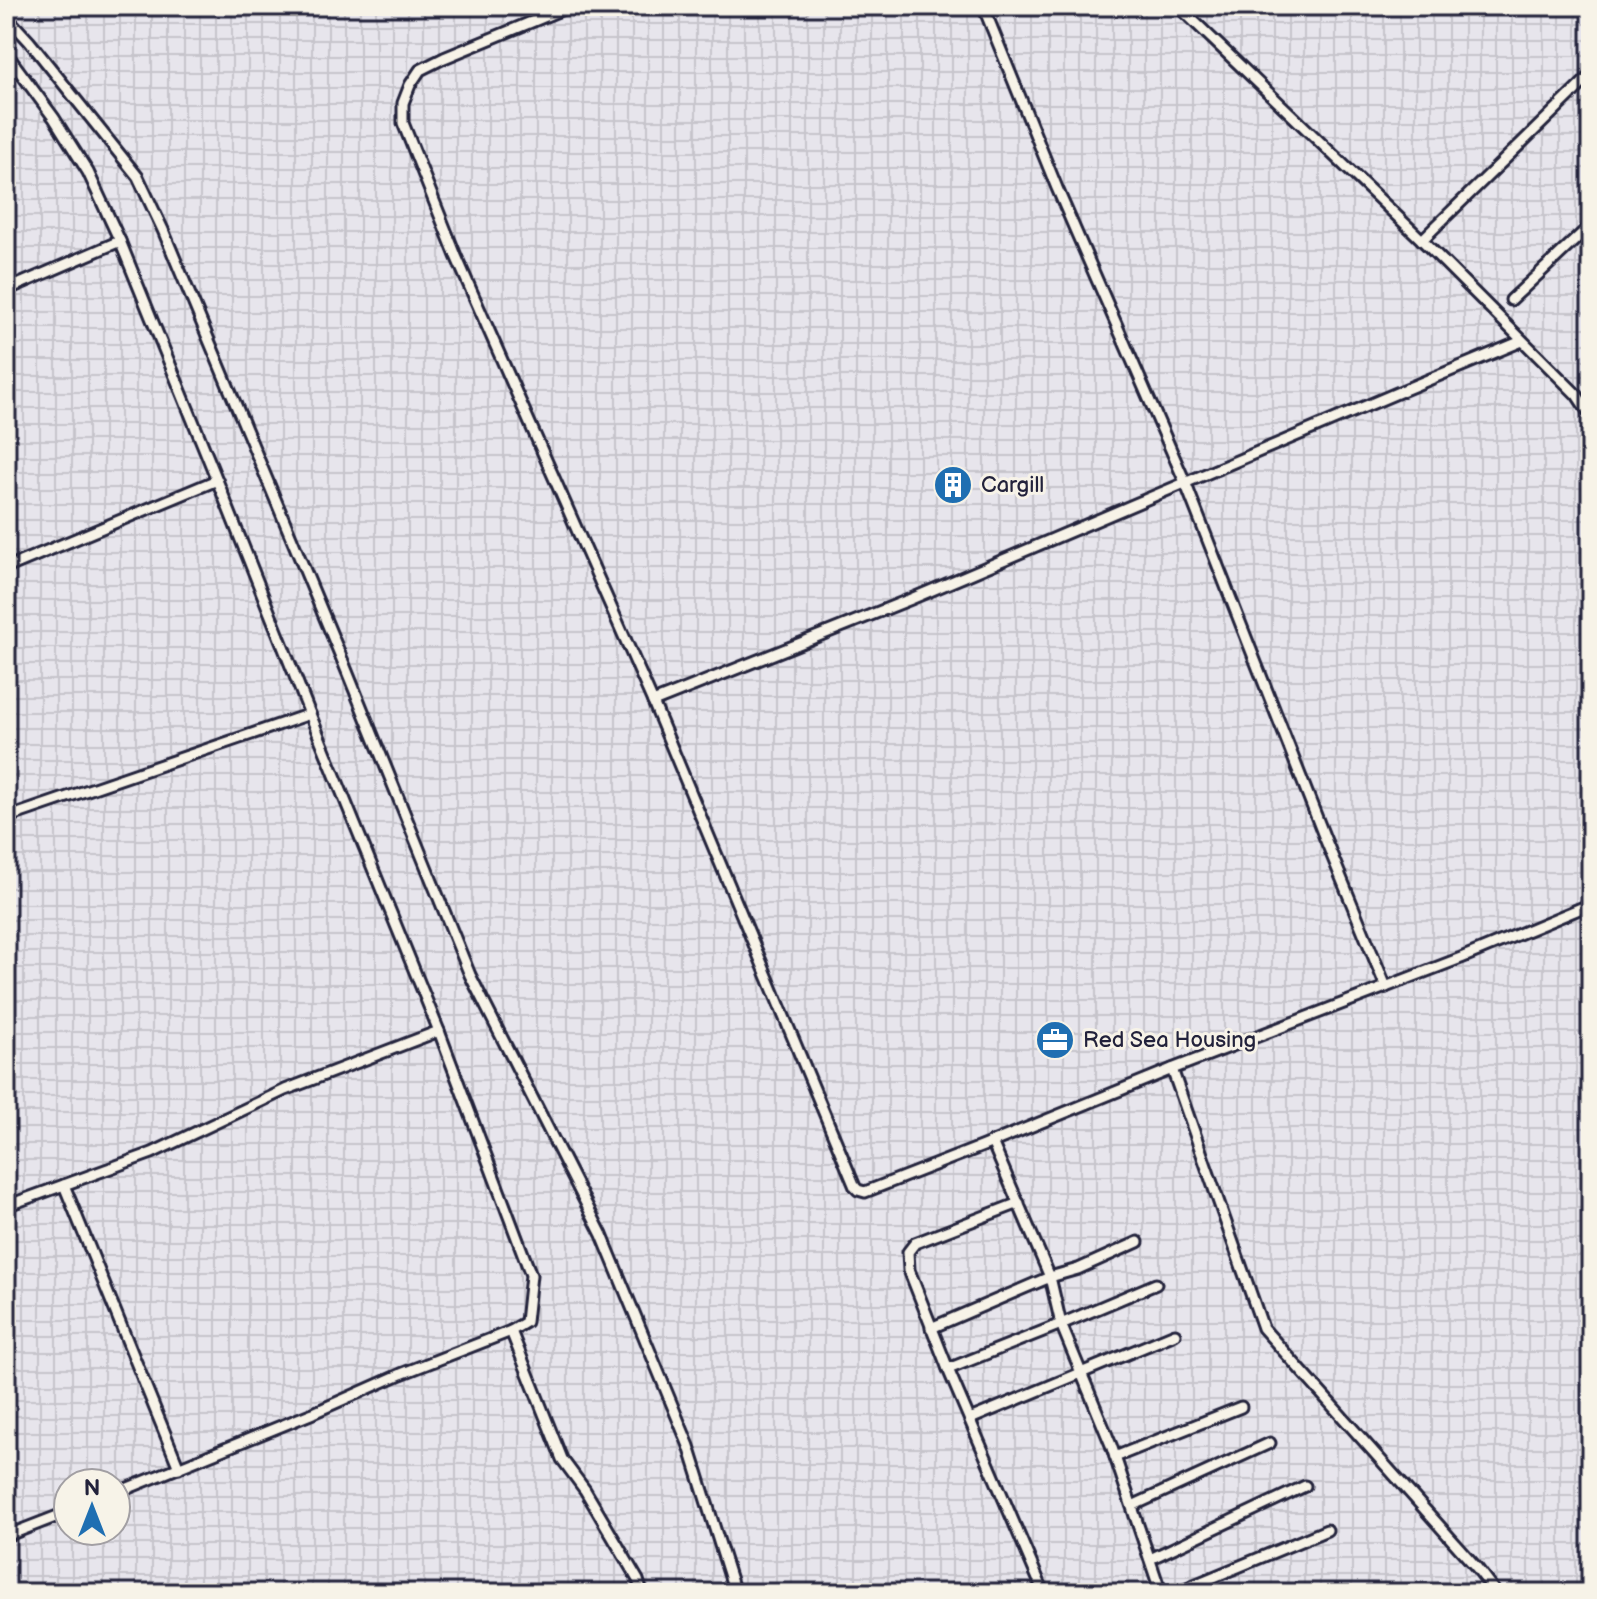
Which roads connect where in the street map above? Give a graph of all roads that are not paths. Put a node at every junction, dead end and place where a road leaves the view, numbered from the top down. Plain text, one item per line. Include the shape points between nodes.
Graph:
1 (570, 6) edge
2 (983, 6) edge
3 (1178, 6) edge
4 (6, 16) edge
5 (6, 53) edge
6 (1591, 75) edge
7 (1589, 231) edge
8 (1422, 240) junction
9 (120, 241) junction
10 (6, 290) edge
11 (1511, 300) dead end
12 (1522, 341) junction
13 (1591, 416) edge
14 (217, 480) junction
15 (1185, 482) junction
16 (6, 568) edge
17 (653, 702) junction
18 (310, 714) junction
19 (6, 818) edge
20 (1591, 904) edge
21 (1386, 987) junction
22 (439, 1031) junction
23 (1172, 1069) junction
24 (992, 1142) junction
25 (64, 1185) junction
26 (1019, 1203) junction
27 (6, 1206) edge
28 (1138, 1242) dead end
29 (1050, 1277) junction
30 (1156, 1284) dead end
31 (1061, 1324) junction
32 (931, 1328) junction
33 (511, 1331) junction
34 (1175, 1334) dead end
35 (948, 1369) junction
36 (1080, 1372) junction
37 (1241, 1407) dead end
38 (970, 1419) junction
39 (1270, 1443) dead end
40 (1115, 1457) junction
41 (179, 1468) junction
42 (1305, 1486) dead end
43 (132, 1487) edge
44 (1132, 1506) junction
45 (52, 1518) edge
46 (1327, 1530) dead end
47 (6, 1536) edge
48 (1150, 1559) junction
49 (642, 1593) edge
50 (735, 1593) edge
51 (1044, 1593) edge
52 (1161, 1593) edge
53 (1175, 1593) edge
54 (1496, 1593) edge

1 - 17 street via 420,70 403,103 403,123 471,293
2 - 15 street
3 - 8 street
4 - 50 street via 138,177 163,230 470,975 608,1249 689,1446
5 - 9 street via 88,172
6 - 8 street
7 - 11 street
8 - 12 street
9 - 10 street
9 - 14 street
12 - 13 street
12 - 15 street
14 - 16 street
14 - 18 street
15 - 17 street
15 - 21 street
17 - 24 street via 855,1187 865,1192
18 - 19 street
18 - 22 street
20 - 21 street
21 - 23 street
22 - 25 street
22 - 33 street via 531,1275 526,1322
23 - 24 street
23 - 54 street via 1263,1328
24 - 26 street
25 - 27 street
25 - 41 street
26 - 29 street
26 - 32 street via 915,1243 908,1252 909,1270
28 - 29 street
29 - 31 street
29 - 32 street
30 - 31 street
31 - 35 street
31 - 36 street
32 - 35 street
33 - 41 street
33 - 49 street via 562,1459 593,1502
34 - 36 street
35 - 38 street
36 - 38 street
36 - 40 street
37 - 40 street
38 - 51 street
39 - 44 street
40 - 44 street
41 - 43 street
42 - 48 street
44 - 48 street
45 - 47 street
46 - 53 street
48 - 52 street

